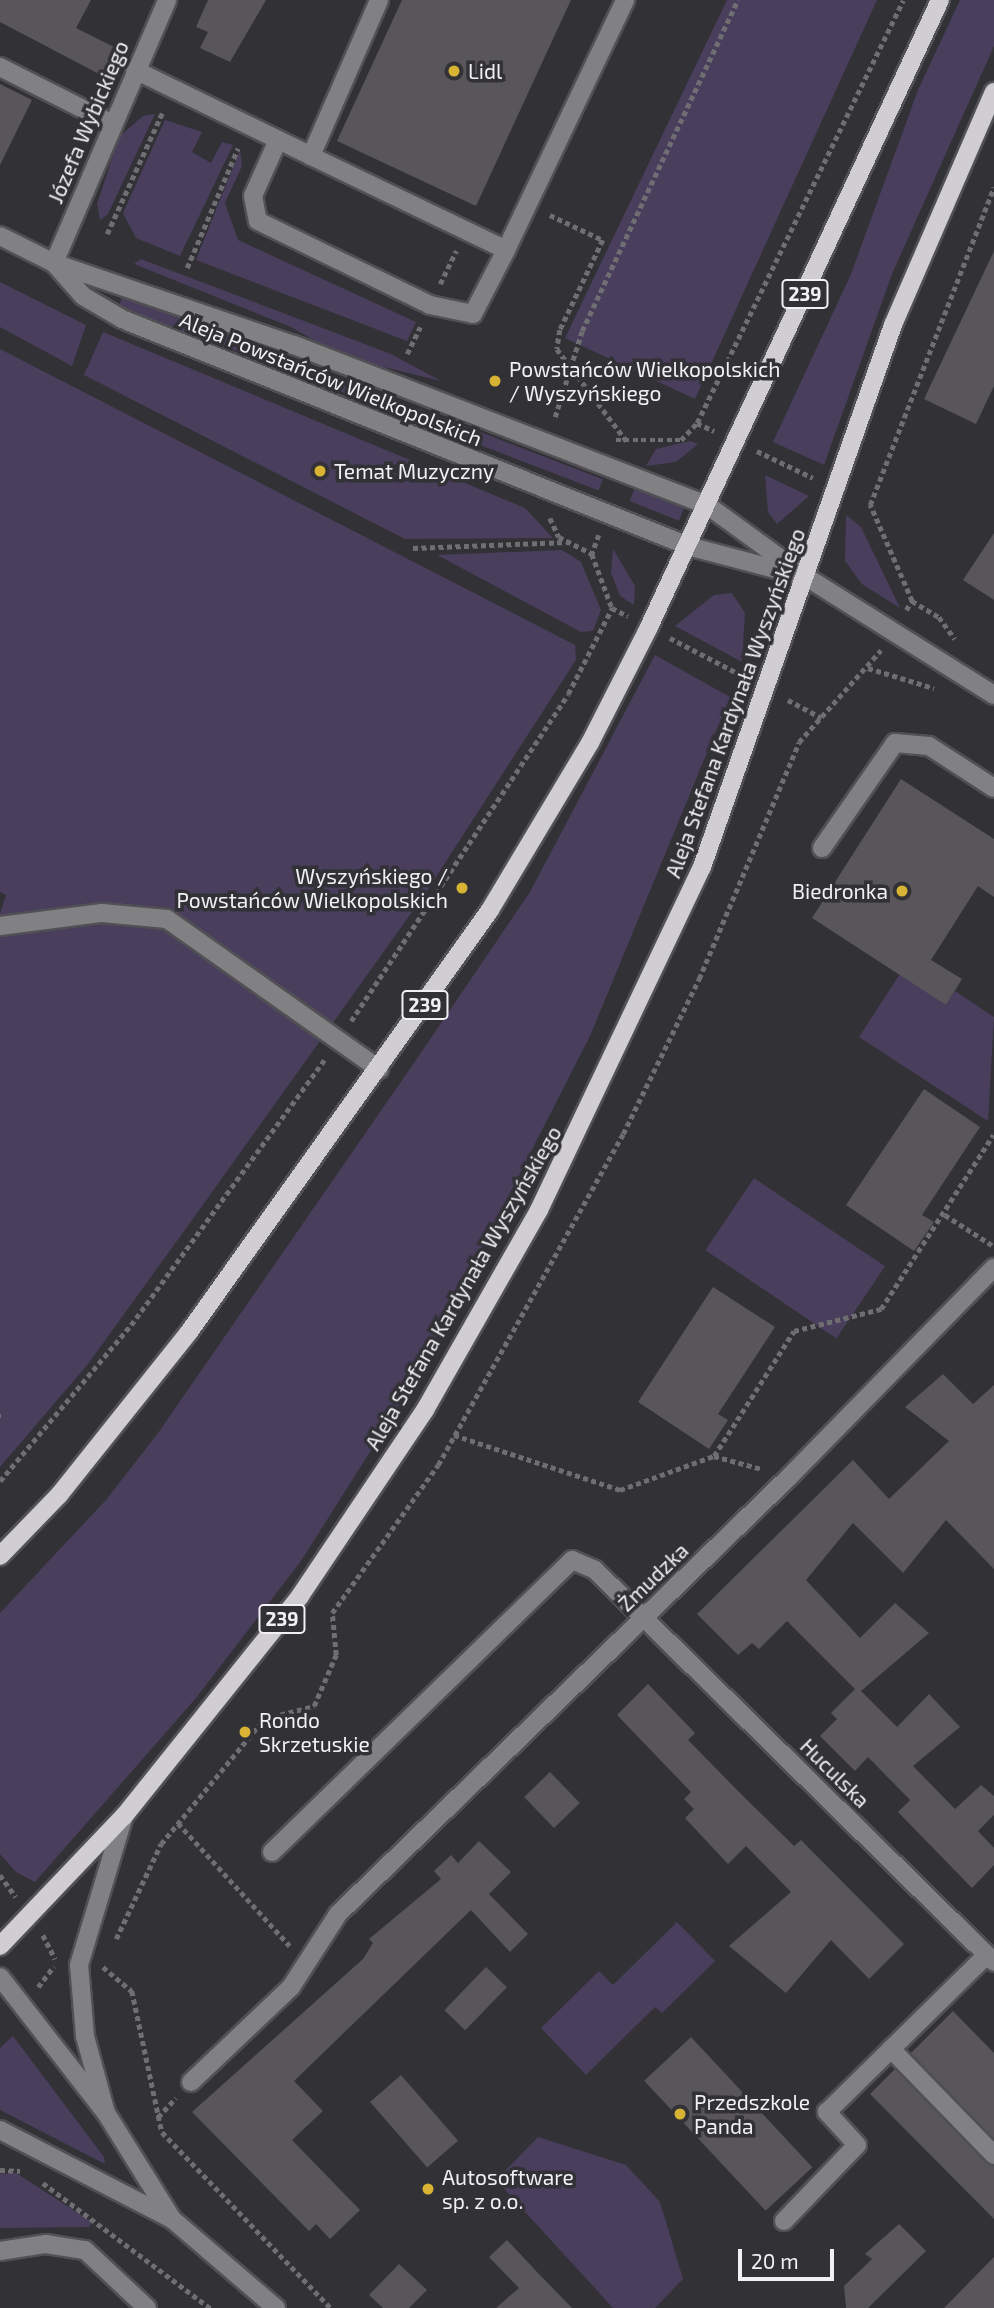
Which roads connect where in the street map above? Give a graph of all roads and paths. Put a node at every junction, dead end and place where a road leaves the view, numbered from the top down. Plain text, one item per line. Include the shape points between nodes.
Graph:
1 (167, 0) edge
2 (379, 0) edge
3 (625, 0) edge
4 (738, 0) edge
5 (903, 0) edge
6 (940, 0) edge
7 (0, 67) edge
8 (135, 70) junction
9 (174, 89) junction
10 (994, 92) edge
11 (111, 123) junction
12 (278, 139) junction
13 (239, 144) dead end
14 (311, 156) junction
15 (994, 187) edge
16 (528, 205) junction
17 (107, 234) dead end
18 (0, 236) edge
19 (506, 250) junction
20 (54, 263) junction
21 (187, 268) dead end
22 (570, 374) junction
23 (555, 417) dead end
24 (697, 423) junction
25 (737, 442) junction
26 (835, 489) junction
27 (707, 505) junction
28 (870, 505) junction
29 (688, 546) junction
30 (413, 548) dead end
31 (592, 554) dead end
32 (806, 577) junction
33 (612, 608) dead end
34 (649, 627) junction
35 (892, 633) junction
36 (768, 690) junction
37 (994, 695) edge
38 (994, 788) edge
39 (822, 848) dead end
40 (0, 926) edge
41 (379, 1069) junction
42 (994, 1134) edge
43 (945, 1215) junction
44 (994, 1246) edge
45 (994, 1268) edge
46 (454, 1435) dead end
47 (714, 1455) junction
48 (789, 1477) junction
49 (0, 1556) edge
50 (643, 1617) junction
51 (124, 1816) junction
52 (178, 1823) dead end
53 (272, 1852) dead end
54 (0, 1875) edge
55 (19, 1901) dead end
56 (40, 1929) dead end
57 (0, 1946) edge
58 (991, 1958) edge
59 (306, 1964) junction
60 (106, 1968) dead end
61 (0, 1977) edge
62 (38, 1987) dead end
63 (891, 2049) junction
64 (191, 2082) dead end
65 (106, 2113) junction
66 (0, 2130) edge
67 (994, 2155) edge
68 (0, 2170) edge
69 (172, 2220) junction
70 (784, 2221) dead end
71 (0, 2251) edge
72 (147, 2308) edge
73 (210, 2308) edge
74 (276, 2308) edge
75 (331, 2308) edge

1 - 8 street, Józefa Wybickiego
2 - 14 street
3 - 16 street
4 - 22 path via 582,331
5 - 24 path
6 - 25 main road, 239
7 - 11 street
8 - 9 street
8 - 11 street, Józefa Wybickiego
9 - 12 street
9 - 17 path
10 - 26 main road, Aleja Stefana Kardynała Wyszyńskiego / 239 via 893,325
11 - 20 street, Józefa Wybickiego
12 - 14 street
12 - 19 street via 253,196 258,221 430,305 473,314
13 - 21 path
14 - 19 street
15 - 28 path
16 - 19 street
16 - 22 path via 603,240 560,330 557,349
18 - 20 street, Aleja Powstańców Wielkopolskich
20 - 27 street, Aleja Powstańców Wielkopolskich via 295,345
20 - 29 street, Aleja Powstańców Wielkopolskich via 83,296 122,319
22 - 23 path
22 - 24 path via 629,444 681,440
24 - 25 path
25 - 26 path
25 - 27 main road, 239
26 - 28 path
26 - 32 main road, Aleja Stefana Kardynała Wyszyńskiego / 239
27 - 29 main road, 239
27 - 32 street, Aleja Powstańców Wielkopolskich
28 - 35 path via 912,601
29 - 32 street, Aleja Powstańców Wielkopolskich
29 - 34 main road, 239
30 - 31 path via 570,542
32 - 35 street, Aleja Powstańców Wielkopolskich
32 - 36 main road, Aleja Stefana Kardynała Wyszyńskiego / 239
33 - 34 path
34 - 36 path
34 - 41 main road, 239 via 590,743 490,910
35 - 36 path via 821,718
35 - 37 street, Aleja Powstańców Wielkopolskich
36 - 51 main road, Aleja Stefana Kardynała Wyszyńskiego / 239 via 702,867 622,1046 539,1210 425,1410 300,1596
38 - 39 street via 929,746 895,743
40 - 41 street via 102,913 167,919
41 - 49 main road, 239 via 189,1332 59,1495
42 - 43 path
43 - 44 path
43 - 47 path via 881,1309 794,1331
45 - 48 street, Żmudzka
46 - 47 path via 620,1490
47 - 48 path
48 - 50 street, Żmudzka
50 - 53 street, Huculska via 595,1570 572,1560
50 - 58 street, Huculska
50 - 59 street, Żmudzka via 338,1914
51 - 57 main road, Aleja Stefana Kardynała Wyszyńskiego / 239
51 - 65 street via 79,1965 85,2036
52 - 59 path
54 - 55 path
56 - 62 path via 57,1962
58 - 63 street
59 - 64 street, Żmudzka via 291,1987
60 - 75 path via 132,1992 162,2132
61 - 65 street
63 - 67 street
63 - 70 street via 827,2112 858,2145
65 - 69 street
66 - 69 street
68 - 73 path via 31,2175
69 - 74 street
71 - 72 street via 46,2244 85,2250

